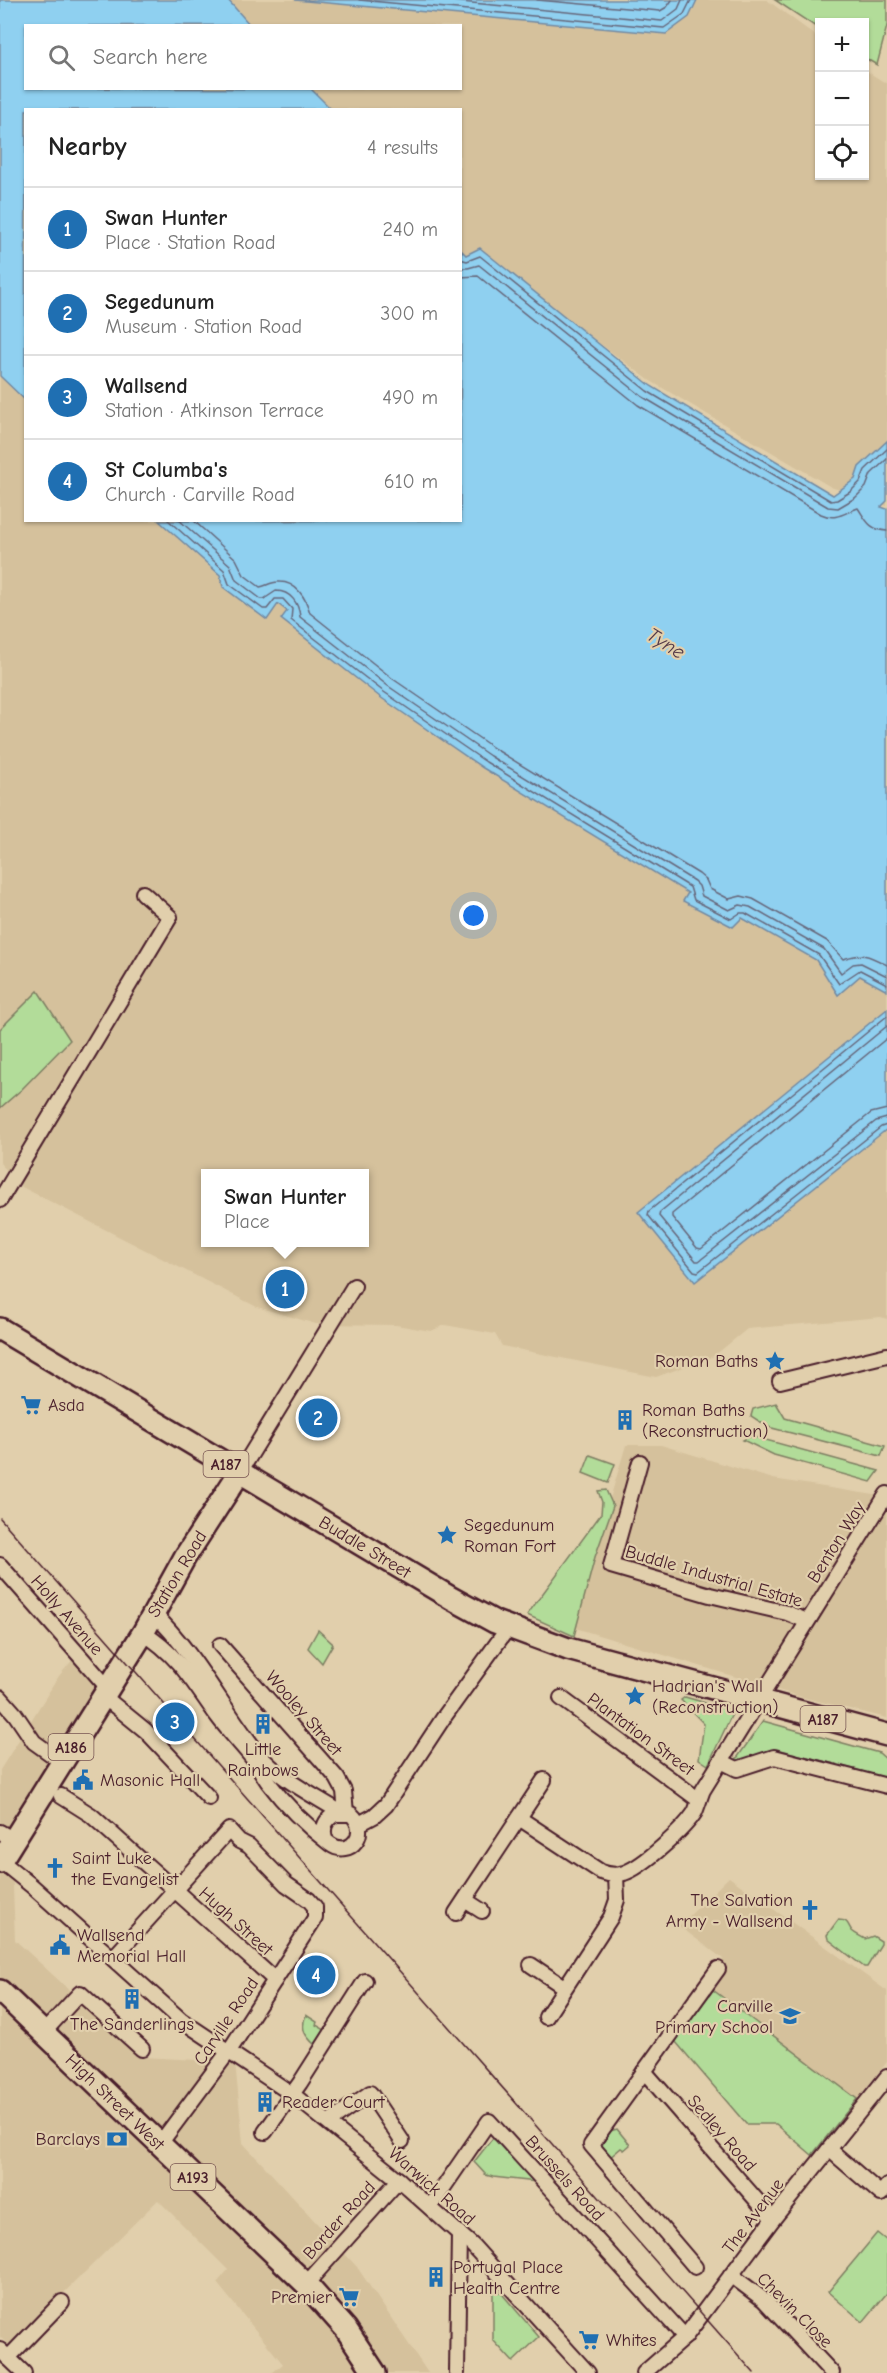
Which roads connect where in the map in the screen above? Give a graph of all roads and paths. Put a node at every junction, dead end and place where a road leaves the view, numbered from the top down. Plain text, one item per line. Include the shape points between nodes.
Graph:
1 (144, 893) dead end
2 (0, 1200) edge
3 (354, 1286) dead end
4 (0, 1329) edge
5 (887, 1355) edge
6 (780, 1381) dead end
7 (640, 1462) dead end
8 (240, 1472) junction
9 (887, 1494) edge
10 (0, 1565) edge
11 (153, 1613) junction
12 (807, 1621) junction
13 (508, 1628) junction
14 (143, 1633) junction
15 (220, 1645) dead end
16 (105, 1692) junction
17 (0, 1697) edge
18 (561, 1698) dead end
19 (759, 1701) junction
20 (887, 1735) edge
21 (721, 1761) junction
22 (62, 1762) junction
23 (544, 1780) dead end
24 (887, 1786) edge
25 (61, 1796) dead end
26 (209, 1798) dead end
27 (699, 1800) junction
28 (343, 1812) junction
29 (519, 1818) junction
30 (359, 1824) junction
31 (7, 1836) edge
32 (325, 1839) junction
33 (0, 1862) edge
34 (616, 1875) junction
35 (175, 1890) junction
36 (465, 1900) junction
37 (482, 1911) dead end
38 (456, 1913) dead end
39 (113, 1958) junction
40 (531, 1965) dead end
41 (718, 1969) dead end
42 (275, 1980) junction
43 (365, 1981) dead end
44 (564, 1987) junction
45 (0, 1990) edge
46 (546, 2017) dead end
47 (44, 2032) junction
48 (142, 2049) dead end
49 (229, 2051) junction
50 (644, 2071) junction
51 (887, 2077) edge
52 (292, 2094) junction
53 (329, 2122) junction
54 (265, 2132) dead end
55 (402, 2141) dead end
56 (159, 2145) junction
57 (829, 2149) junction
58 (399, 2180) junction
59 (887, 2187) edge
60 (430, 2207) junction
61 (773, 2219) junction
62 (459, 2233) junction
63 (695, 2267) dead end
64 (731, 2275) junction
65 (306, 2284) junction
66 (62, 2302) dead end
67 (685, 2337) junction
68 (12, 2364) edge
69 (375, 2373) edge
70 (457, 2373) edge
71 (588, 2373) edge
72 (644, 2373) edge
73 (832, 2373) edge

1 - 2 street via 170,917
3 - 8 street, Station Road
4 - 8 main road, Buddle Street / A187
5 - 6 street
7 - 12 street, Buddle Industrial Estate via 611,1566
8 - 11 main road, Station Road / A186
8 - 13 main road, Buddle Street / A187
9 - 12 street, Benton Way
10 - 16 street, Holly Avenue
11 - 14 main road, Station Road / A186
11 - 28 street via 172,1631 259,1754 288,1778
12 - 19 street, Benton Way
13 - 19 main road, Buddle Street / A187 via 568,1649
13 - 30 street via 386,1805
14 - 16 main road, Station Road / A186
14 - 32 street via 174,1656 276,1792
15 - 28 street, Wooley Street via 337,1778 344,1791
16 - 22 main road, Station Road / A186
16 - 26 street, Holly Avenue
17 - 22 street via 34,1742
18 - 27 street, Plantation Street
19 - 20 main road, A187
19 - 21 street, Benton Way
21 - 24 street via 737,1769 774,1757
21 - 27 street, Benton Way
22 - 31 main road, Station Road / A186
23 - 29 street
25 - 35 street, Hugh Street via 91,1815
27 - 34 street, Benton Way via 691,1817 647,1860
28 - 30 street via 351,1814
28 - 32 street via 326,1822
29 - 34 street via 586,1864
29 - 36 street
30 - 32 street via 359,1836 352,1845 340,1848
31 - 33 main road, Station Road / A186
33 - 39 street, Warwick Road
34 - 44 street via 617,1900 611,1917
35 - 39 street
35 - 42 street, Hugh Street
35 - 42 street, Carville Road via 229,1830 249,1846 286,1884 309,1900 316,1912
36 - 37 street
36 - 38 street
39 - 49 street, Warwick Road via 182,2020
40 - 44 street
41 - 50 street
42 - 49 street, Carville Road
43 - 52 street
44 - 46 street
45 - 47 main road, High Street West / A193
47 - 48 street via 80,1993
47 - 56 main road, High Street West / A193
49 - 52 street, Warwick Road
49 - 56 street, Carville Road
50 - 61 street, Sedley Road
50 - 63 street via 591,2145
51 - 57 street, The Avenue
52 - 53 street, Warwick Road
52 - 54 street
53 - 55 street via 370,2093
53 - 58 street, Warwick Road
56 - 65 main road, High Street West / A193
57 - 59 street via 881,2194
57 - 61 street, The Avenue
58 - 60 street, Warwick Road
58 - 65 street, Border Road
60 - 62 street, Warwick Road
60 - 67 street, Brussels Road via 489,2121
61 - 64 street, The Avenue
62 - 70 street
62 - 71 street, Warwick Road
64 - 67 street, The Avenue
64 - 73 street, Chevin Close via 764,2300
65 - 69 main road, High Street West / A193 via 346,2329
66 - 68 street
67 - 72 street, The Avenue

